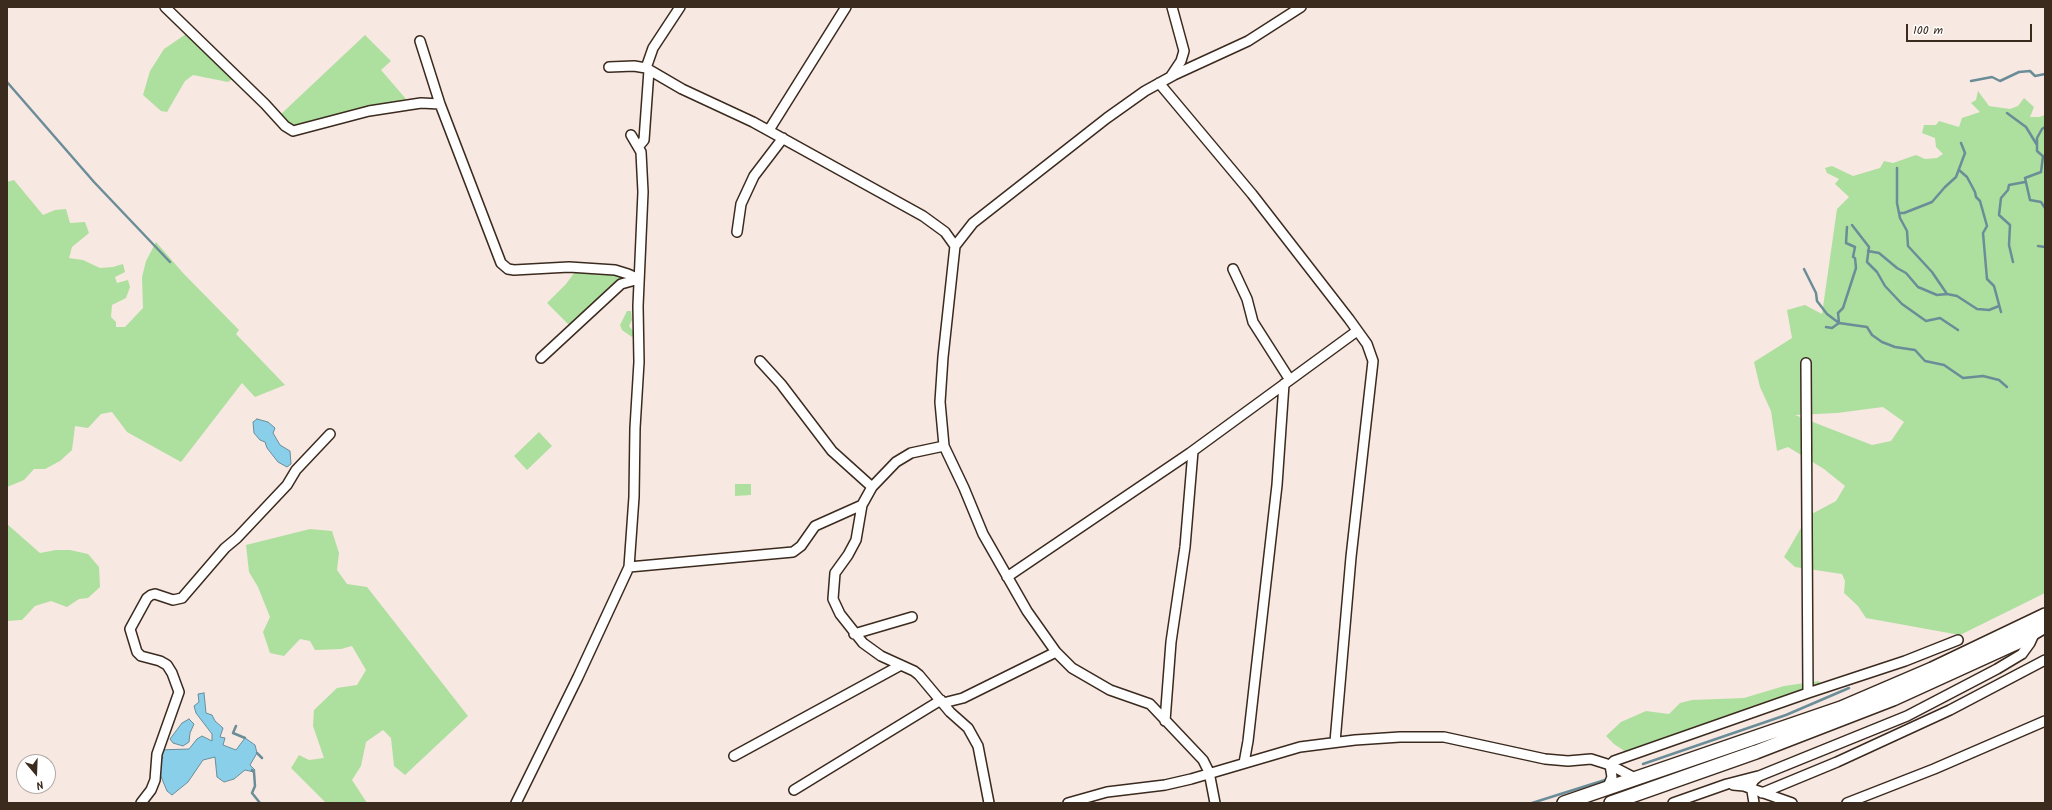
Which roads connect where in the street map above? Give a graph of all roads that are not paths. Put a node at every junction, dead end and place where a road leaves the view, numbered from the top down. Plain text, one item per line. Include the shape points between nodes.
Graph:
1 (165, 7) edge
2 (680, 7) edge
3 (846, 7) edge
4 (1172, 7) edge
5 (1301, 7) edge
6 (420, 41) dead end
7 (609, 67) dead end
8 (648, 69) junction
9 (1170, 77) junction
10 (1159, 83) junction
11 (440, 104) junction
12 (769, 130) junction
13 (631, 136) dead end
14 (783, 138) junction
15 (639, 146) junction
16 (737, 232) dead end
17 (955, 246) junction
18 (1233, 269) dead end
19 (639, 279) junction
20 (1357, 331) junction
21 (541, 358) dead end
22 (760, 361) dead end
23 (1806, 363) dead end
24 (1287, 382) junction
25 (330, 434) dead end
26 (944, 446) junction
27 (1193, 451) junction
28 (872, 487) junction
29 (862, 505) junction
30 (629, 567) junction
31 (1007, 578) junction
32 (2045, 615) edge
33 (912, 617) dead end
34 (2040, 629) edge
35 (854, 634) junction
36 (1958, 640) dead end
37 (1056, 652) junction
38 (2045, 660) edge
39 (901, 666) junction
40 (1808, 693) junction
41 (942, 702) junction
42 (1165, 721) junction
43 (2045, 721) edge
44 (1335, 742) junction
45 (734, 756) dead end
46 (1244, 763) junction
47 (1610, 765) junction
48 (1209, 772) junction
49 (1759, 776) junction
50 (1637, 779) junction
51 (1727, 784) junction
52 (1607, 789) junction
53 (794, 790) dead end
54 (1758, 792) junction
55 (1096, 799) edge
56 (141, 803) edge
57 (516, 803) edge
58 (989, 803) edge
59 (1068, 803) edge
60 (1214, 803) edge
61 (1564, 803) edge
62 (1611, 803) edge
63 (1673, 803) edge
64 (1754, 803) edge
65 (1792, 803) edge
66 (1847, 803) edge

1 - 11 street via 293,131 369,111 421,103
2 - 8 street via 653,48
3 - 12 street
4 - 9 street via 1184,51 1181,61
5 - 9 street via 1248,41
6 - 11 street
7 - 8 street via 634,66
8 - 12 street via 682,89
8 - 15 street via 644,140
9 - 10 street
10 - 17 street via 1107,118 973,222
10 - 20 street via 1252,194
11 - 19 street via 501,263 514,270 543,267 593,268 628,274
12 - 14 street
13 - 15 street
14 - 16 street via 754,176 741,204
14 - 17 street via 923,216 945,232
15 - 19 street via 643,192
17 - 26 street via 940,402
18 - 24 street via 1247,299 1253,322
19 - 21 street via 622,284
19 - 30 street via 639,362
20 - 24 street
20 - 44 street via 1367,344 1373,361 1351,557
22 - 28 street via 781,384 832,451
23 - 40 street
24 - 27 street
24 - 46 street
25 - 56 street via 296,470 287,485 225,548 182,598 173,600 151,595 130,629 137,652 167,665 179,692 156,754 155,780
26 - 28 street via 901,459
26 - 31 street via 983,534
27 - 31 street
27 - 42 street via 1185,547 1171,642
28 - 29 street
29 - 30 street via 815,526 801,546 793,552
29 - 35 street via 856,540 835,573 832,589 835,606
30 - 57 street
31 - 37 street
32 - 50 highway via 1932,670 1840,708
33 - 35 street
34 - 49 street via 2022,654 1997,669 1907,716
34 - 62 highway via 1893,699 1756,752
35 - 39 street via 872,650
36 - 40 street via 1905,661
37 - 41 street via 963,698
37 - 42 street via 1085,677 1110,690 1150,704
38 - 54 street via 1950,710 1837,762
39 - 41 street via 919,675
39 - 45 street
40 - 47 street via 1614,761
41 - 53 street
41 - 58 street via 974,737
42 - 48 street via 1203,760
43 - 66 street
44 - 46 street via 1282,751
44 - 47 street via 1434,735 1545,759 1591,759
46 - 48 street
47 - 50 street
47 - 52 street via 1612,777
48 - 55 street via 1191,779
48 - 60 street
49 - 51 street
49 - 54 street via 1751,785
50 - 52 highway
51 - 54 street via 1744,786
51 - 63 street
52 - 61 highway
54 - 64 street
54 - 65 street
55 - 59 street

